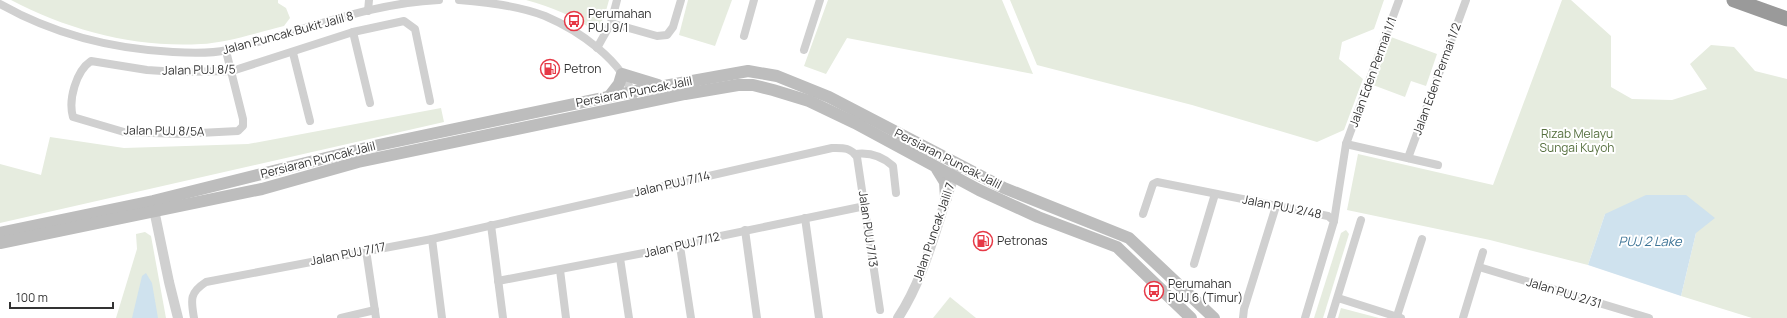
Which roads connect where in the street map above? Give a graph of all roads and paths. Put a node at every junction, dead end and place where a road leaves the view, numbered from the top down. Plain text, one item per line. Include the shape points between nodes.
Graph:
1 (369, 0) edge
2 (439, 0) edge
3 (459, 0) edge
4 (617, 0) edge
5 (681, 0) edge
6 (754, 0) edge
7 (820, 0) edge
8 (1399, 0) edge
9 (1466, 0) edge
10 (1734, 0) edge
11 (0, 4) edge
12 (368, 11) junction
13 (1787, 19) edge
14 (611, 23) junction
15 (353, 32) junction
16 (744, 36) dead end
17 (597, 48) junction
18 (804, 50) dead end
19 (226, 51) junction
20 (292, 53) junction
21 (232, 71) junction
22 (622, 74) junction
23 (662, 86) junction
24 (75, 88) joint
25 (631, 92) junction
26 (610, 97) junction
27 (430, 101) dead end
28 (370, 103) dead end
29 (635, 105) junction
30 (310, 121) dead end
31 (1346, 144) junction
32 (854, 152) junction
33 (1408, 158) junction
34 (958, 165) junction
35 (1438, 165) dead end
36 (936, 168) junction
37 (953, 178) junction
38 (971, 186) junction
39 (896, 193) dead end
40 (1215, 194) junction
41 (946, 198) junction
42 (154, 206) junction
43 (865, 206) junction
44 (1276, 206) junction
45 (1144, 214) dead end
46 (805, 218) junction
47 (1361, 220) dead end
48 (1334, 221) junction
49 (491, 225) junction
50 (745, 230) junction
51 (0, 233) edge
52 (432, 239) junction
53 (1422, 239) dead end
54 (0, 243) edge
55 (680, 246) junction
56 (366, 250) junction
57 (1483, 252) dead end
58 (620, 258) junction
59 (1194, 264) dead end
60 (1479, 267) junction
61 (560, 270) junction
62 (498, 281) junction
63 (1338, 298) junction
64 (880, 310) dead end
65 (376, 314) edge
66 (1208, 316) edge
67 (1632, 316) edge
68 (1399, 317) edge
69 (178, 318) edge
70 (194, 318) edge
71 (341, 318) edge
72 (442, 318) edge
73 (503, 318) edge
74 (566, 318) edge
75 (629, 318) edge
76 (691, 318) edge
77 (757, 318) edge
78 (819, 318) edge
79 (898, 318) edge
80 (1192, 318) edge
81 (1243, 318) edge
82 (1305, 318) edge
83 (1332, 318) edge
84 (1463, 318) edge
85 (1649, 318) edge

1 - 12 street
2 - 12 street, Jalan Puncak Bukit Jalil 8 via 414,1
3 - 17 street via 491,2 545,16 574,31
4 - 14 street
5 - 14 street via 673,28 667,35 657,36
6 - 16 street
7 - 18 street
8 - 31 street, Jalan Eden Permai 1/1
9 - 33 street, Jalan Eden Permai 1/2
10 - 13 highway
11 - 19 street, Jalan Puncak Bukit Jalil 8 via 72,36 113,45 190,53
12 - 19 street, Jalan Puncak Bukit Jalil 8
14 - 17 street
15 - 20 street, Jalan PUJ 8/5
15 - 27 street, Jalan PUJ 8/5 via 404,21 416,29
15 - 28 street
17 - 22 street
19 - 21 street
20 - 21 street, Jalan PUJ 8/5
20 - 30 street
21 - 24 street, Jalan PUJ 8/5 via 147,70 95,60 84,67
21 - 24 street, Jalan PUJ 8/5A via 244,123 238,131 180,134 120,131 73,117 70,104
22 - 23 main road
22 - 25 street
22 - 26 main road
23 - 25 main road, Persiaran Puncak Jalil
23 - 34 main road, Persiaran Puncak Jalil via 748,71 777,76 829,97
25 - 26 main road, Persiaran Puncak Jalil
25 - 29 street
26 - 42 main road, Persiaran Puncak Jalil via 374,146
29 - 36 main road, Persiaran Puncak Jalil via 738,85 773,90 809,101 855,123
29 - 42 main road, Persiaran Puncak Jalil via 358,162 262,189
31 - 33 street
31 - 48 street, Jalan Eden Permai 1/1
32 - 39 street, Jalan PUJ 7/14 via 876,156 893,166
32 - 43 street, Jalan PUJ 7/13
32 - 49 street, Jalan PUJ 7/14 via 846,148 832,148
33 - 35 street
34 - 37 street, Jalan Puncak Jalil 7
34 - 66 main road, Persiaran Puncak Jalil via 1028,198 1129,238
36 - 37 main road, Persiaran Puncak Jalil
36 - 41 main road via 945,182
37 - 38 main road, Persiaran Puncak Jalil
37 - 41 street, Jalan Puncak Jalil 7
38 - 41 main road via 958,188
38 - 80 main road, Persiaran Puncak Jalil via 1038,217 1117,246
40 - 44 street, Jalan PUJ 2/48
40 - 45 street, Jalan PUJ 2/48 via 1157,182 1154,183
40 - 59 street
41 - 79 street, Jalan Puncak Jalil 7 via 929,256
42 - 51 main road, Persiaran Puncak Jalil
42 - 54 main road, Persiaran Puncak Jalil
42 - 69 street
43 - 46 street, Jalan PUJ 7/12
43 - 64 street, Jalan PUJ 7/13
44 - 48 street, Jalan PUJ 2/48 via 1328,216
44 - 81 street
46 - 50 street, Jalan PUJ 7/12
46 - 78 street
47 - 63 street
48 - 82 street, Jalan PUJ 2/48
49 - 52 street, Jalan PUJ 7/17
49 - 62 street
50 - 55 street, Jalan PUJ 7/12
50 - 77 street
52 - 56 street, Jalan PUJ 7/17
52 - 72 street
53 - 68 street
55 - 58 street, Jalan PUJ 7/12
55 - 76 street
56 - 65 street
56 - 70 street, Jalan PUJ 7/17 via 206,282 195,289 191,300
57 - 60 street
58 - 61 street, Jalan PUJ 7/12
58 - 75 street
60 - 67 street, Jalan PUJ 2/31
60 - 84 street
61 - 62 street, Jalan PUJ 7/12
61 - 74 street
62 - 73 street
63 - 68 street
63 - 83 street
65 - 71 street
67 - 85 street, Jalan PUJ 2/31

